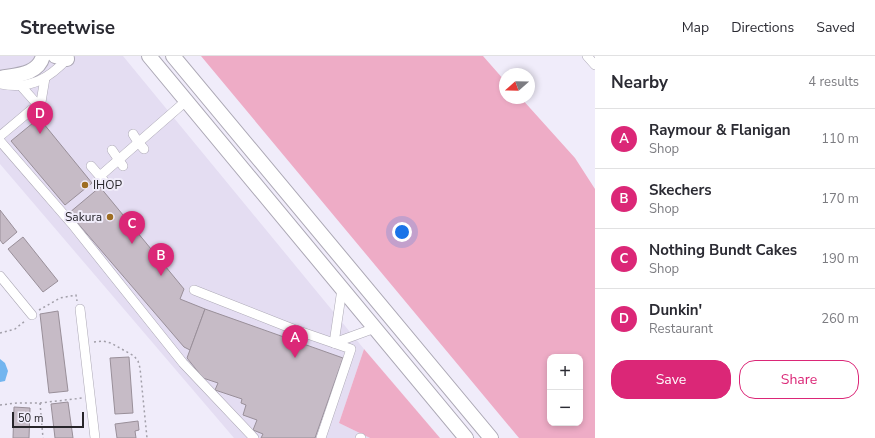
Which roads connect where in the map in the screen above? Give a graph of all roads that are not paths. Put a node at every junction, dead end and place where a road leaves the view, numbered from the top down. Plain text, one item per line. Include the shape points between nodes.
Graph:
1 (43, 56) edge
2 (149, 56) edge
3 (173, 56) edge
4 (587, 56) edge
5 (64, 57) edge
6 (595, 65) edge
7 (0, 78) edge
8 (45, 78) junction
9 (0, 84) edge
10 (21, 86) junction
11 (186, 101) junction
12 (42, 110) junction
13 (133, 134) dead end
14 (0, 136) edge
15 (0, 141) edge
16 (141, 146) junction
17 (112, 150) dead end
18 (120, 163) junction
19 (91, 166) dead end
20 (0, 276) edge
21 (342, 289) junction
22 (194, 290) dead end
23 (80, 309) road end
24 (32, 315) road end
25 (375, 328) junction
26 (334, 343) junction
27 (95, 438) edge
28 (254, 438) edge
29 (321, 438) edge
30 (466, 438) edge
31 (491, 438) edge

1 - 7 highway via 33,70
2 - 11 highway
3 - 31 highway
4 - 6 street
5 - 8 street via 57,69
8 - 10 street
8 - 12 street
9 - 10 street
10 - 12 street
11 - 16 street
11 - 21 highway
12 - 14 street via 31,110
13 - 16 street
15 - 28 street via 72,224 184,363
16 - 18 street
17 - 18 street
18 - 19 street via 102,179
20 - 24 street
21 - 25 highway
21 - 26 street
22 - 26 street
23 - 27 street
25 - 26 street
25 - 30 highway
26 - 29 street via 351,349

